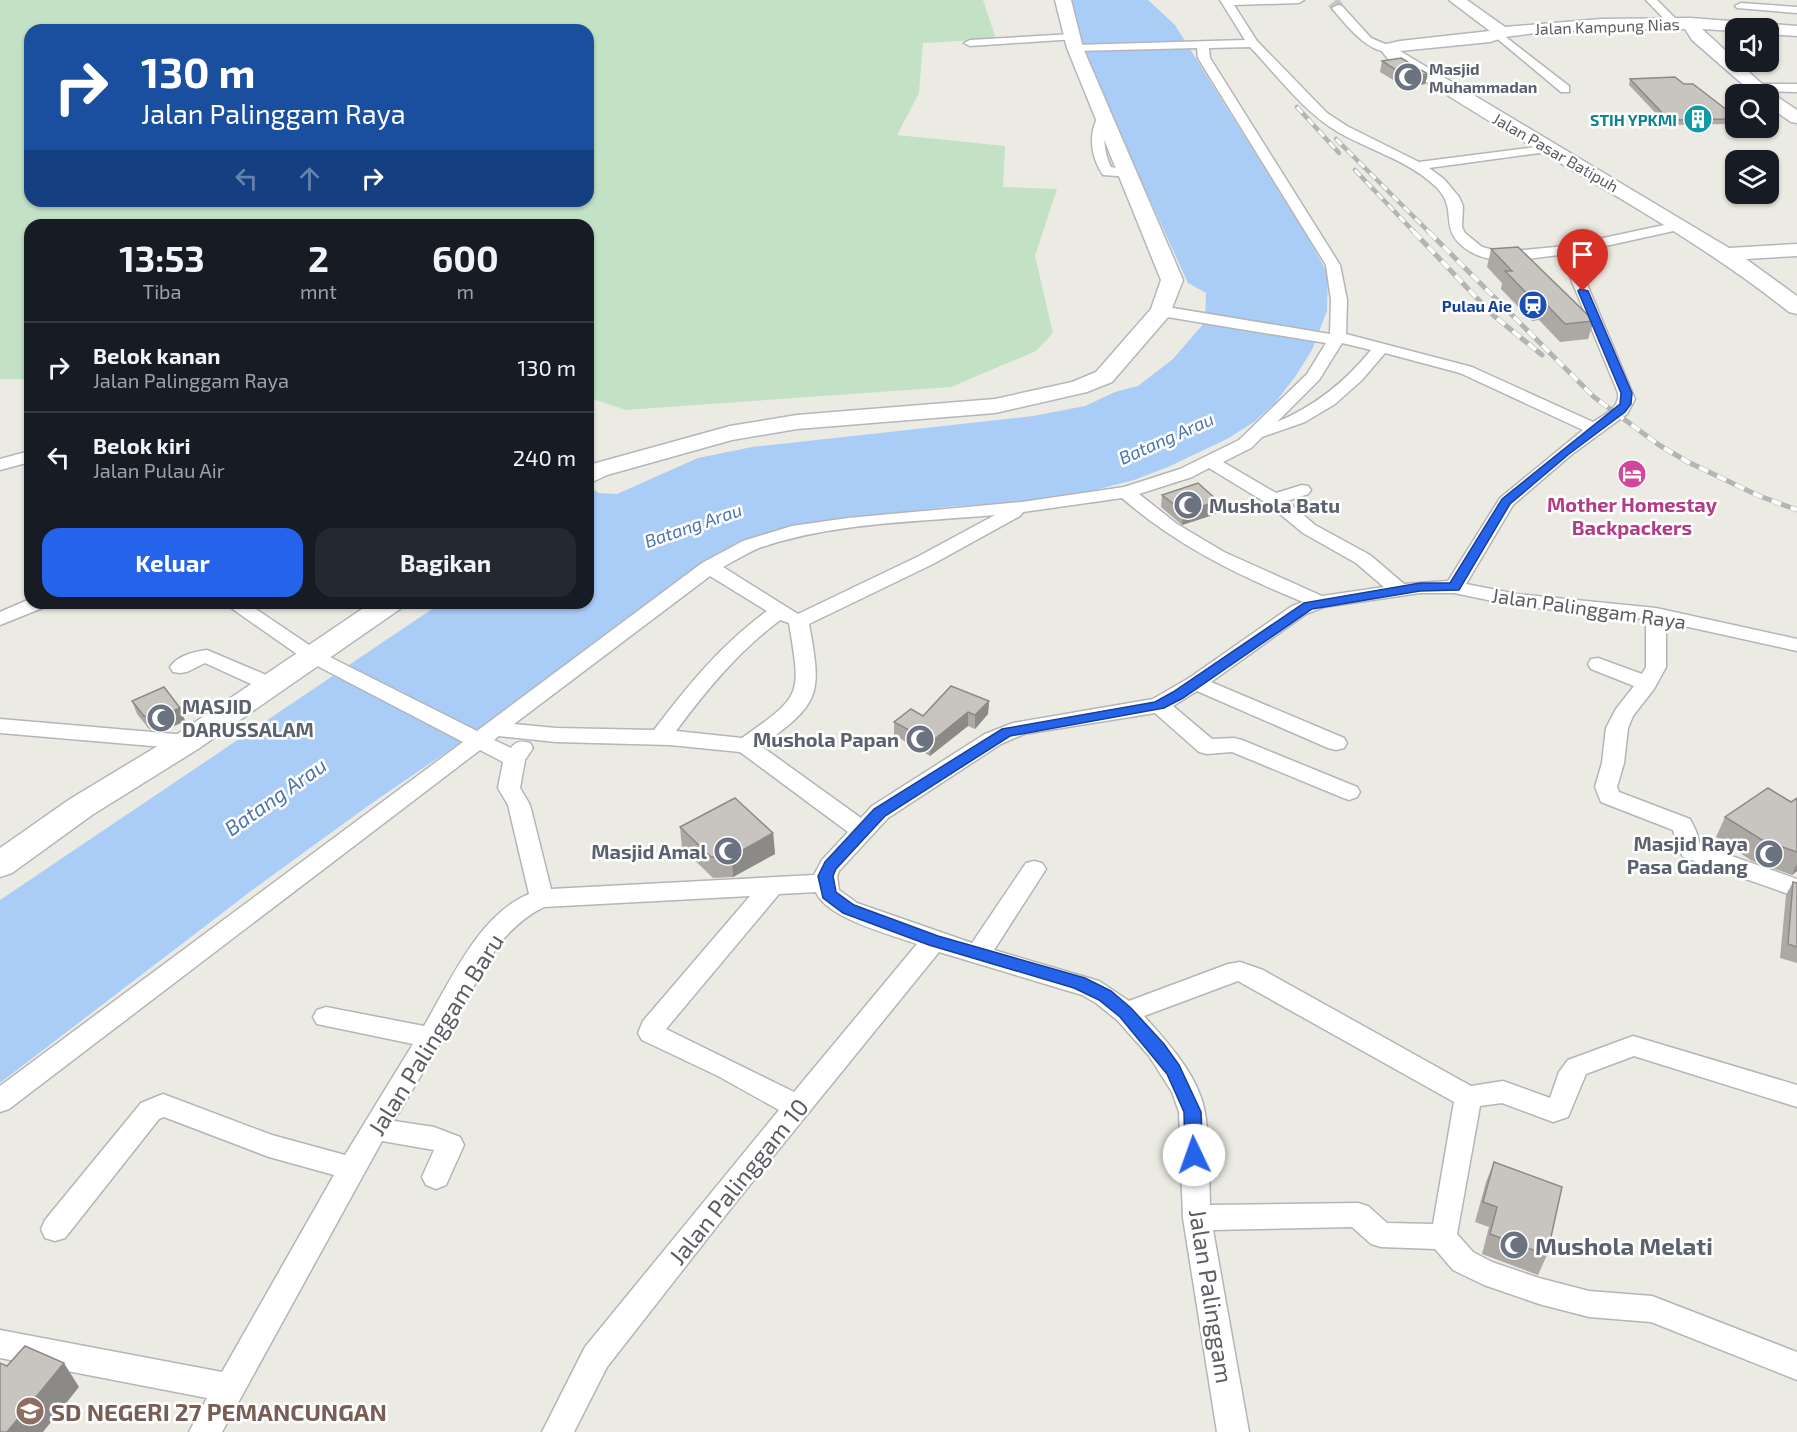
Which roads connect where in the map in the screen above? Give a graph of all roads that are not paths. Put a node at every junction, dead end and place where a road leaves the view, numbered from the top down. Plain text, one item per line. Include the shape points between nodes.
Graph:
1 (1063, 0) edge
2 (1299, 0) edge
3 (1457, 0) edge
4 (1651, 0) edge
5 (1226, 1) edge
6 (1334, 3) tunnel mouth
7 (1739, 3) edge
8 (1797, 10) edge
9 (1746, 18) edge
10 (1682, 23) junction
11 (1725, 26) edge
12 (1779, 30) edge
13 (1797, 31) edge
14 (1500, 33) junction
15 (970, 42) dead end
16 (1253, 43) junction
17 (1076, 45) junction
18 (1199, 45) junction
19 (1389, 49) junction
20 (1752, 84) edge
21 (1797, 88) edge
22 (1565, 89) dead end
23 (1779, 91) edge
24 (1779, 105) edge
25 (1797, 118) edge
26 (1547, 148) junction
27 (1417, 166) junction
28 (1678, 226) junction
29 (1566, 250) junction
30 (1797, 250) edge
31 (1725, 254) junction
32 (1797, 307) edge
33 (1165, 312) junction
34 (1333, 338) junction
35 (1382, 348) junction
36 (1596, 430) junction
37 (1259, 433) junction
38 (24, 458) edge
39 (1211, 462) junction
40 (0, 465) edge
41 (594, 471) edge
42 (1302, 490) dead end
43 (1126, 492) junction
44 (1274, 500) junction
45 (1022, 507) junction
46 (709, 567) junction
47 (1454, 587) junction
48 (1400, 590) junction
49 (1320, 602) junction
50 (24, 609) edge
51 (243, 609) edge
52 (382, 609) edge
53 (779, 611) junction
54 (1656, 614) junction
55 (0, 619) edge
56 (799, 621) junction
57 (1797, 645) edge
58 (320, 659) junction
59 (1598, 664) dead end
60 (180, 667) dead end
61 (1196, 683) junction
62 (1647, 684) junction
63 (271, 685) junction
64 (1159, 705) junction
65 (0, 726) edge
66 (531, 735) junction
67 (481, 736) junction
68 (660, 737) junction
69 (187, 742) junction
70 (1336, 743) dead end
71 (746, 746) junction
72 (514, 759) junction
73 (1349, 792) dead end
74 (861, 830) junction
75 (0, 865) edge
76 (1034, 869) dead end
77 (825, 883) junction
78 (772, 886) junction
79 (1797, 888) edge
80 (542, 898) junction
81 (934, 941) junction
82 (979, 953) junction
83 (1126, 1012) junction
84 (326, 1017) dead end
85 (429, 1037) junction
86 (1468, 1096) junction
87 (1797, 1096) edge
88 (0, 1101) edge
89 (798, 1107) junction
90 (376, 1130) junction
91 (352, 1168) junction
92 (436, 1177) dead end
93 (1197, 1218) junction
94 (55, 1229) dead end
95 (1442, 1237) junction
96 (0, 1344) edge
97 (1797, 1366) edge
98 (228, 1388) junction
99 (205, 1432) edge
100 (558, 1432) edge
101 (1233, 1432) edge

1 - 17 street
2 - 5 street
3 - 14 street
4 - 10 street
5 - 16 street
6 - 19 street via 1367,40
7 - 8 street
7 - 9 street
10 - 11 street, Jalan Kampung Nias
10 - 14 street, Jalan Kampung Nias via 1597,23
10 - 20 street
12 - 13 street, Jalan Kampung Nias
14 - 19 street, Jalan Kampung Nias
14 - 22 street
15 - 17 street
16 - 18 street
16 - 27 street via 1331,122
17 - 18 street
17 - 33 street via 1172,280
18 - 34 street via 1333,265 1339,306
19 - 26 street, Jalan Pasar Batipuh
21 - 23 street
24 - 25 street
26 - 27 street
26 - 28 street, Jalan Pasar Batipuh
27 - 29 street via 1452,197 1459,236 1477,250 1502,256
28 - 29 street
28 - 31 street, Jalan Pasar Batipuh
29 - 36 street via 1627,399 1621,410
30 - 31 street
31 - 32 street, Jalan Pasar Batipuh
33 - 34 street
33 - 41 street via 1104,377 1060,393 995,406 797,422 741,431
34 - 35 street
34 - 37 street via 1313,377
35 - 36 street via 1466,370
35 - 37 street via 1356,380 1316,412
36 - 47 street via 1506,502
37 - 39 street
38 - 40 street
39 - 43 street
39 - 44 street
42 - 44 street
43 - 45 street
43 - 49 street via 1162,524 1203,549
44 - 48 street via 1309,529 1374,566
45 - 46 street via 792,532 750,545
45 - 56 street via 926,560
46 - 53 street
46 - 67 street
47 - 48 street, Jalan Palinggam Raya
47 - 54 street, Jalan Palinggam Raya via 1517,600
48 - 49 street, Jalan Palinggam Raya
49 - 61 street, Jalan Palinggam Raya via 1299,610
50 - 55 street
51 - 58 street
52 - 58 street
53 - 56 street
53 - 68 street via 742,639 698,686
54 - 57 street, Jalan Palinggam Raya
54 - 62 street via 1657,661
56 - 71 street via 806,688 789,713
58 - 63 street
58 - 67 street
59 - 62 street
60 - 63 street via 207,656
61 - 64 street, Jalan Palinggam Raya
61 - 70 street
62 - 79 street via 1617,728 1606,787 1609,797 1682,825 1691,851
63 - 69 street
64 - 73 street via 1208,747 1234,745
64 - 74 street, Jalan Palinggam Raya via 1007,732 900,798
65 - 69 street
66 - 67 street
66 - 68 street
66 - 72 street
67 - 72 street
67 - 88 street
68 - 71 street
69 - 75 street via 81,807
71 - 74 street
72 - 80 street via 509,788 519,805
74 - 77 street, Jalan Palinggam Raya via 830,866
76 - 82 street
77 - 78 street, Jalan Palinggam Baru
77 - 81 street, Jalan Palinggam via 828,894 849,909
78 - 80 street, Jalan Palinggam Baru
78 - 89 street via 651,1033
80 - 85 street, Jalan Palinggam Baru via 517,911 489,939
81 - 82 street, Jalan Palinggam
81 - 89 street, Jalan Palinggam 10
82 - 83 street, Jalan Palinggam via 1079,983
83 - 86 street via 1228,972 1245,973
83 - 93 street, Jalan Palinggam via 1173,1070 1192,1112
84 - 85 street
85 - 90 street, Jalan Palinggam Baru
86 - 87 street via 1503,1092 1553,1112 1559,1109 1577,1067 1633,1046
86 - 95 street
89 - 100 street, Jalan Palinggam 10 via 596,1357
90 - 91 street, Jalan Palinggam Baru
90 - 92 street via 434,1138 450,1145
91 - 94 street via 269,1146 163,1105 150,1111
91 - 98 street, Jalan Palinggam Baru
93 - 95 street via 1358,1215 1381,1235
93 - 101 street, Jalan Palinggam
95 - 97 street via 1464,1261 1484,1272 1589,1305 1652,1310
96 - 98 street
98 - 99 street, Jalan Palinggam Baru

